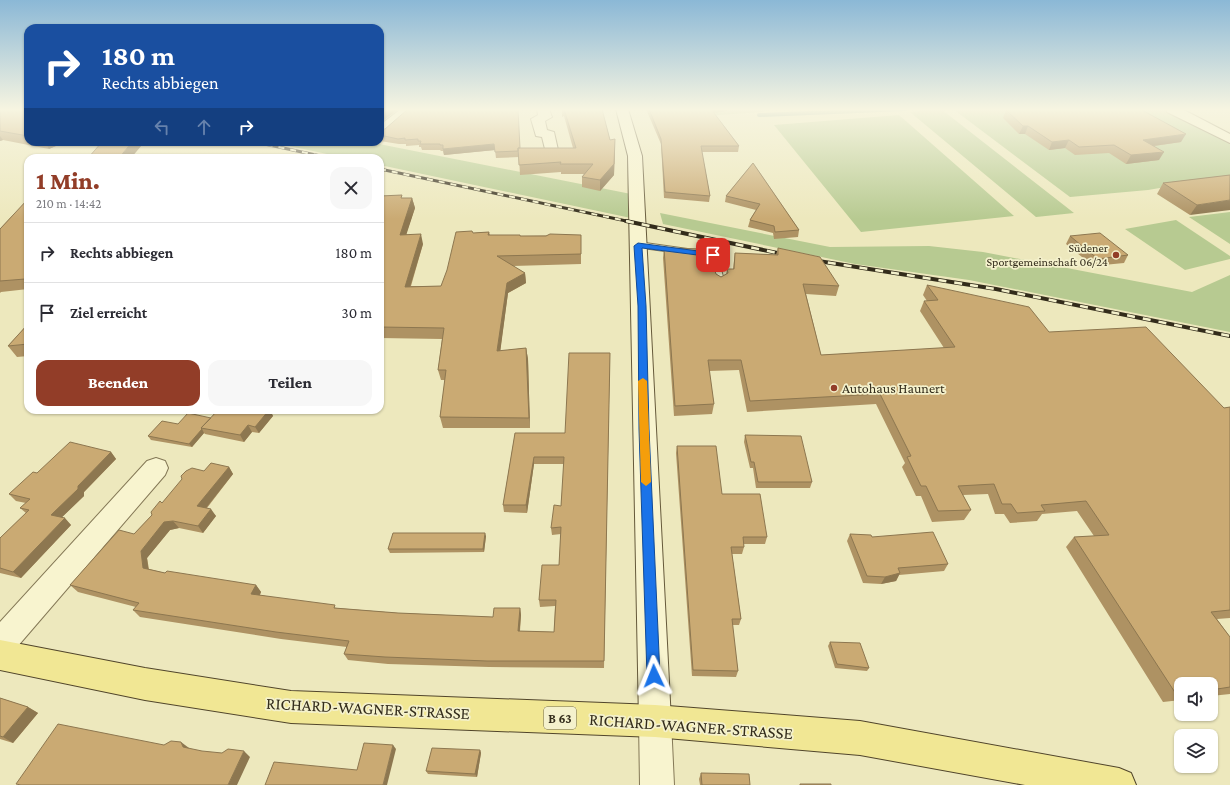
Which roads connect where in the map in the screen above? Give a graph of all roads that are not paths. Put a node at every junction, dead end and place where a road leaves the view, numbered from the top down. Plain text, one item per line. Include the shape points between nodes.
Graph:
1 (550, 146) edge
2 (633, 146) edge
3 (551, 150) edge
4 (638, 246) junction
5 (720, 283) edge
6 (156, 468) dead end
7 (0, 644) edge
8 (0, 655) edge
9 (656, 721) junction
10 (1103, 783) edge
11 (657, 785) edge

1 - 3 street
2 - 4 street
4 - 5 lane via 713,255
4 - 9 street
6 - 7 street
8 - 9 main road, RICHARD-WAGNER-STRASSE / B 63 via 145,684 291,707
9 - 10 main road, RICHARD-WAGNER-STRASSE / B 63 via 860,738
9 - 11 street

